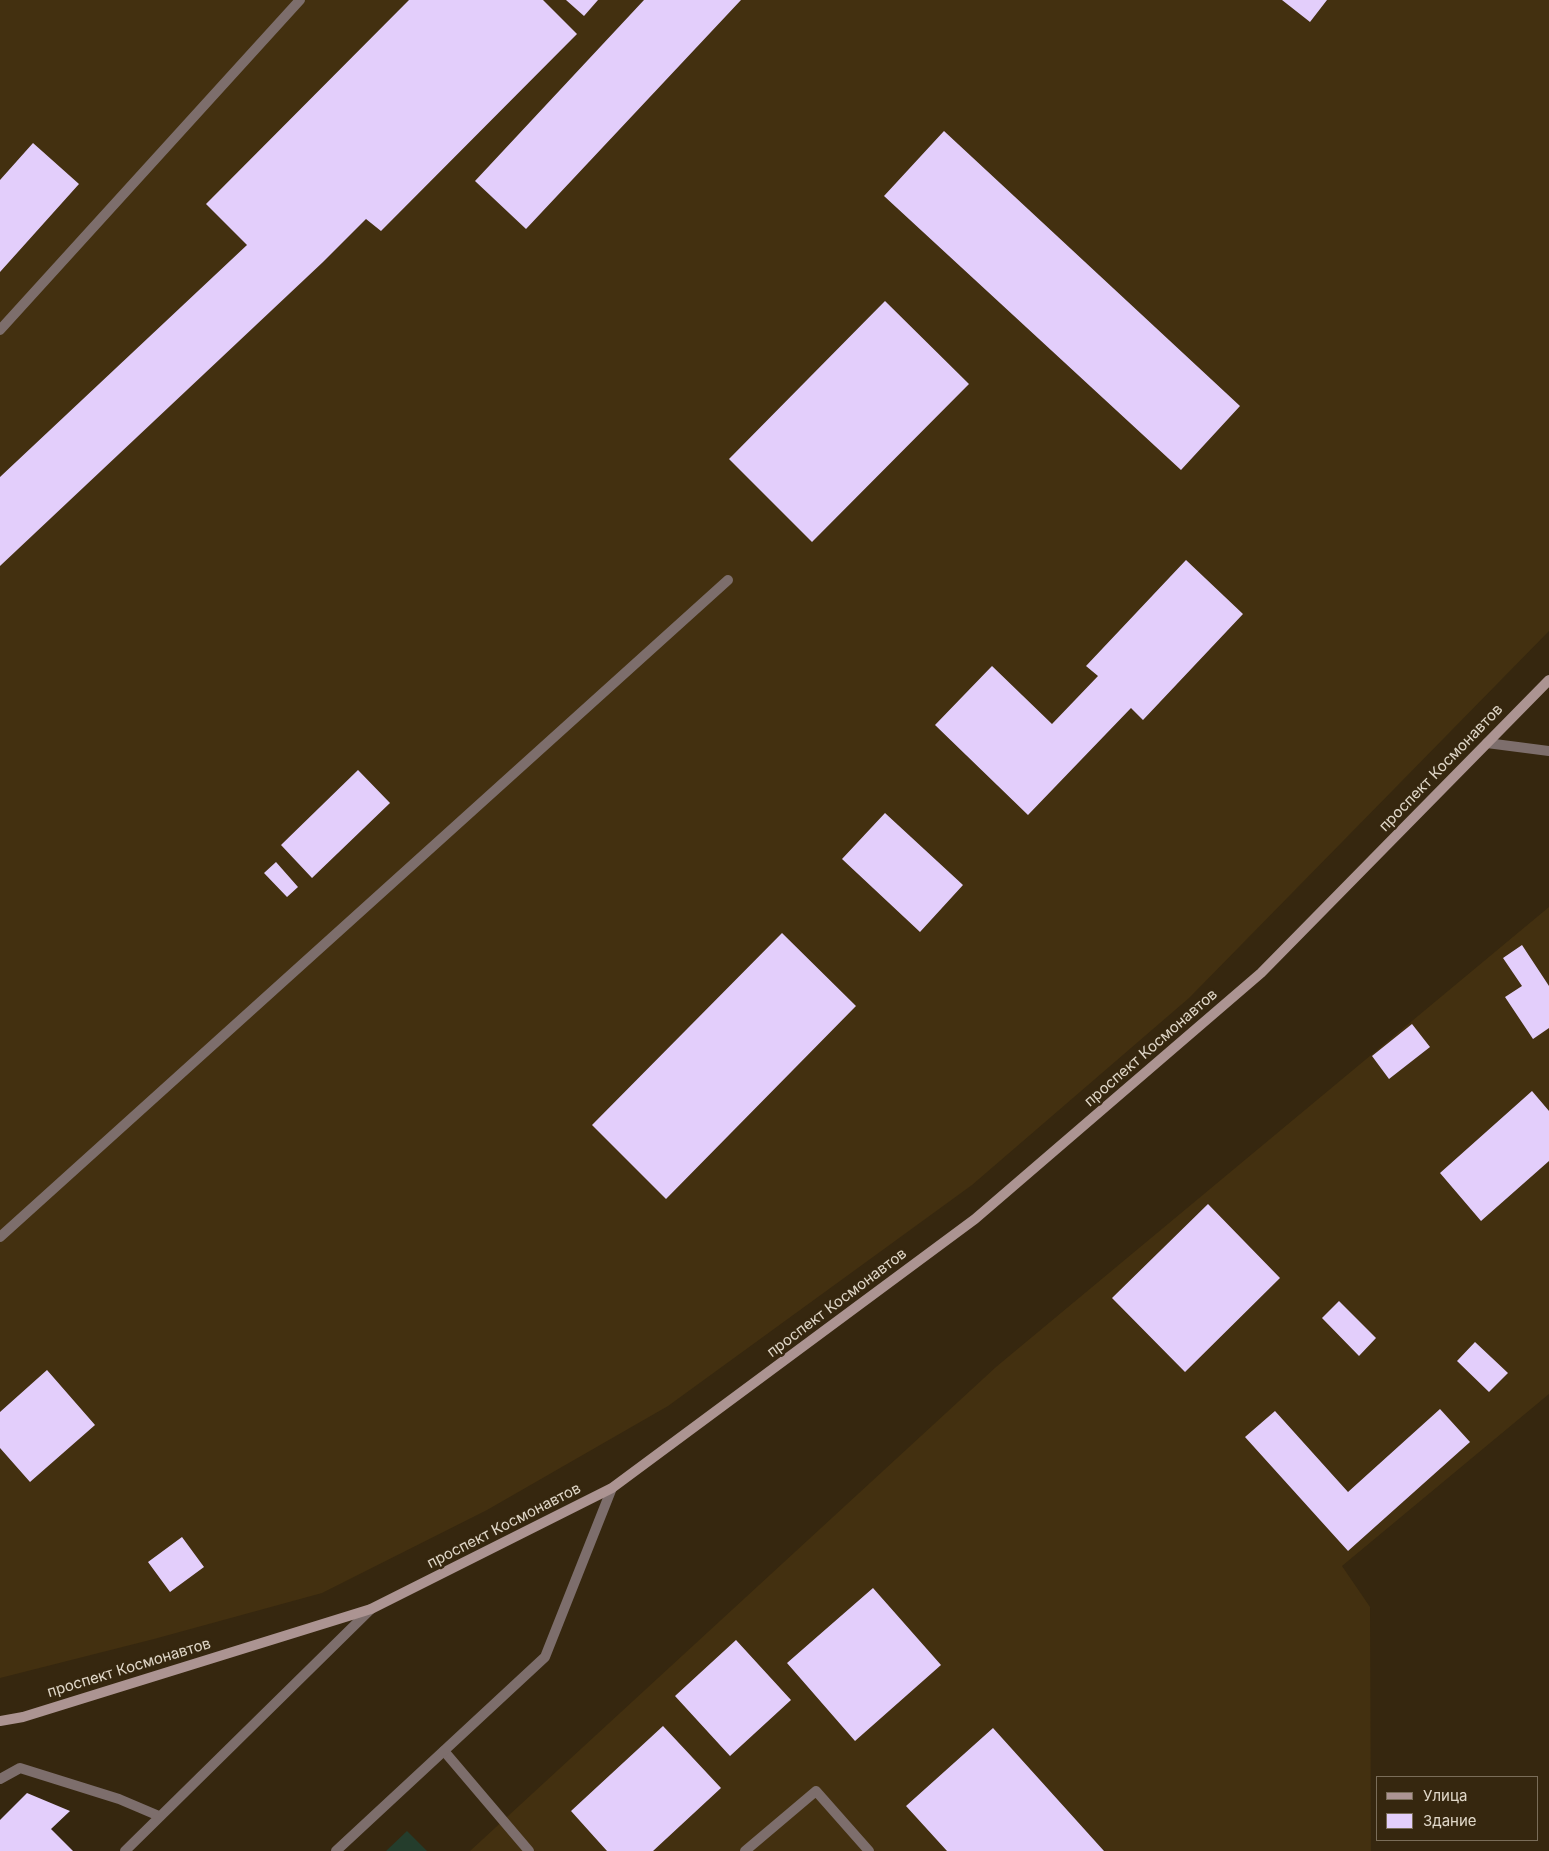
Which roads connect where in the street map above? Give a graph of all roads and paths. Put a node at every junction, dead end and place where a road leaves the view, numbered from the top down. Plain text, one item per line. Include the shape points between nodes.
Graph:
1 (300, 0) edge
2 (0, 330) edge
3 (728, 580) dead end
4 (1549, 680) edge
5 (1487, 743) junction
6 (1549, 751) edge
7 (0, 1237) edge
8 (612, 1488) junction
9 (371, 1609) junction
10 (0, 1722) edge
11 (444, 1751) junction
12 (0, 1779) edge
13 (159, 1816) junction
14 (124, 1851) edge
15 (336, 1851) edge
16 (528, 1851) edge
17 (745, 1851) edge
18 (869, 1851) edge

1 - 2 street
3 - 7 street
4 - 5 street, проспект Космонавтов
5 - 6 street
5 - 8 street, проспект Космонавтов via 1261,973 975,1219
8 - 9 street, проспект Космонавтов
8 - 11 street via 545,1657
9 - 10 street, проспект Космонавтов
9 - 13 street
11 - 15 street
11 - 16 street
12 - 13 street via 20,1768 119,1799
13 - 14 street
17 - 18 street via 816,1791

